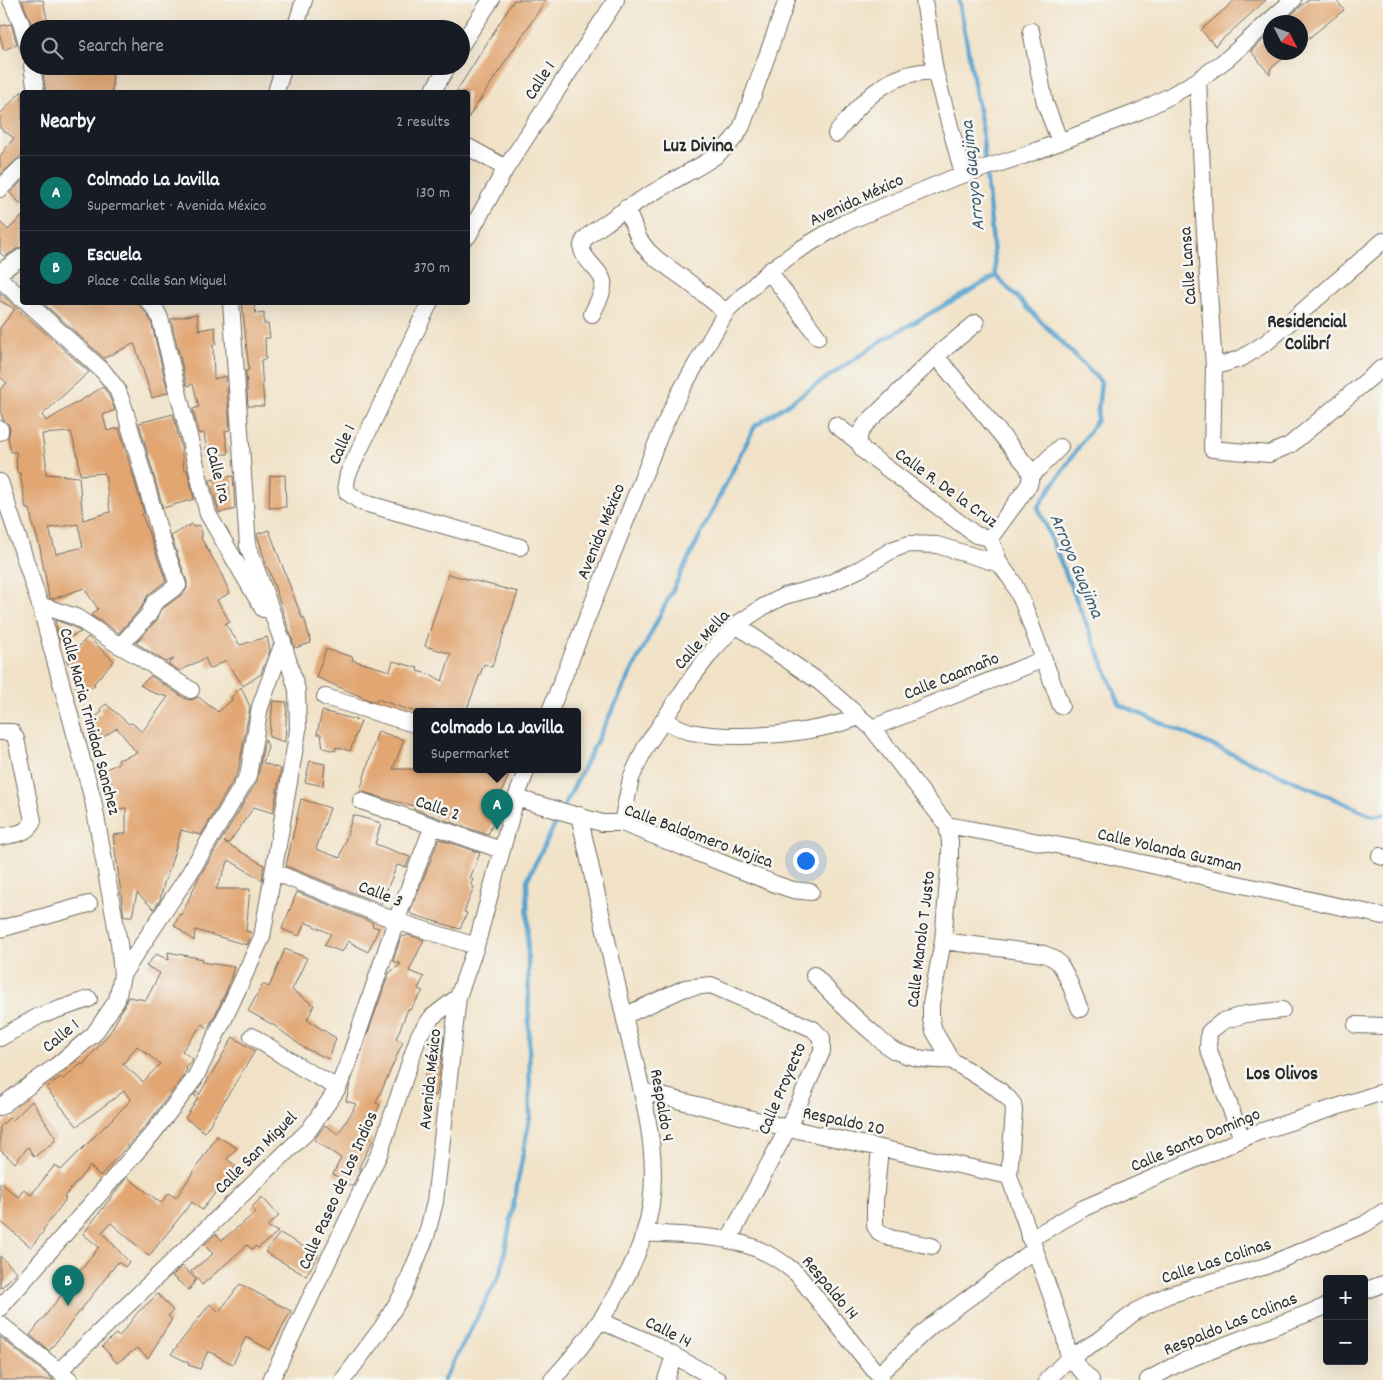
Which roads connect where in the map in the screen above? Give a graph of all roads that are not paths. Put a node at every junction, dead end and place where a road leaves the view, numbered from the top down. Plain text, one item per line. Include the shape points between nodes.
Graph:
1 (11, 0) edge
2 (304, 0) edge
3 (491, 0) edge
4 (616, 0) edge
5 (787, 0) edge
6 (924, 0) edge
7 (1293, 0) edge
8 (298, 20) edge
9 (20, 21) edge
10 (1031, 30) dead end
11 (470, 32) edge
12 (935, 71) junction
13 (33, 75) edge
14 (281, 75) edge
15 (442, 75) edge
16 (1198, 80) junction
17 (36, 90) edge
18 (277, 90) edge
19 (433, 90) edge
20 (836, 134) dead end
21 (1060, 142) junction
22 (470, 148) edge
23 (506, 168) junction
24 (20, 169) edge
25 (958, 176) junction
26 (0, 189) edge
27 (626, 208) junction
28 (470, 232) edge
29 (1383, 241) edge
30 (20, 258) edge
31 (768, 271) junction
32 (0, 272) edge
33 (0, 279) edge
34 (20, 297) edge
35 (29, 305) edge
36 (152, 305) edge
37 (231, 305) edge
38 (429, 305) edge
39 (726, 312) junction
40 (592, 314) dead end
41 (976, 323) dead end
42 (818, 336) dead end
43 (936, 356) junction
44 (1383, 367) edge
45 (1214, 368) junction
46 (836, 425) dead end
47 (858, 442) junction
48 (1060, 447) dead end
49 (1031, 476) junction
50 (0, 482) edge
51 (990, 538) junction
52 (520, 547) dead end
53 (1000, 564) junction
54 (40, 604) junction
55 (736, 625) junction
56 (284, 642) junction
57 (115, 644) junction
58 (1044, 659) junction
59 (191, 690) dead end
60 (325, 697) dead end
61 (1061, 706) dead end
62 (551, 708) edge
63 (859, 717) junction
64 (662, 720) junction
65 (413, 724) edge
66 (872, 728) junction
67 (0, 732) edge
68 (525, 773) edge
69 (516, 798) junction
70 (361, 801) dead end
71 (579, 815) junction
72 (622, 823) junction
73 (947, 824) junction
74 (433, 826) junction
75 (0, 837) edge
76 (501, 850) junction
77 (274, 872) junction
78 (811, 892) dead end
79 (89, 904) dead end
80 (1383, 916) edge
81 (396, 921) junction
82 (0, 928) edge
83 (942, 941) junction
84 (476, 946) junction
85 (122, 974) junction
86 (814, 974) dead end
87 (458, 997) junction
88 (89, 999) dead end
89 (1080, 1009) dead end
90 (1282, 1010) dead end
91 (624, 1016) junction
92 (1356, 1025) dead end
93 (1383, 1026) edge
94 (2, 1034) edge
95 (252, 1036) dead end
96 (951, 1060) junction
97 (338, 1088) junction
98 (642, 1091) junction
99 (1383, 1092) edge
100 (0, 1107) edge
101 (788, 1128) junction
102 (1242, 1139) junction
103 (880, 1148) junction
104 (1009, 1176) junction
105 (1383, 1212) edge
106 (645, 1233) junction
107 (729, 1239) junction
108 (1032, 1244) junction
109 (932, 1246) dead end
110 (1383, 1284) edge
111 (1368, 1290) edge
112 (0, 1308) edge
113 (1323, 1308) edge
114 (601, 1321) junction
115 (0, 1324) edge
116 (674, 1355) junction
117 (1068, 1358) junction
118 (65, 1375) edge
119 (880, 1378) edge
120 (271, 1380) edge
121 (342, 1380) edge
122 (552, 1380) edge
123 (666, 1380) edge
124 (718, 1380) edge
125 (1047, 1380) edge
126 (1091, 1380) edge
127 (1148, 1380) edge

1 - 9 street
2 - 8 street
3 - 11 street
4 - 23 street, Calle 1
5 - 27 street via 738,136 714,157
6 - 12 street
7 - 16 street, Avenida México via 1227,59
10 - 21 street via 1045,104
12 - 20 street via 905,75 886,84 859,105
12 - 25 street
13 - 17 street
14 - 18 street
15 - 19 street
16 - 21 street, Avenida México via 1140,111
16 - 45 street, Calle Lansa
21 - 25 street, Avenida México
22 - 23 street
23 - 28 street, Calle 1
24 - 26 street
25 - 31 street, Avenida México via 844,223
27 - 39 street via 648,251
27 - 40 street via 586,237 581,245 582,252 603,283
29 - 45 street via 1267,342 1242,358
30 - 32 street
31 - 39 street, Avenida México
31 - 42 street
33 - 34 street
35 - 57 street via 104,372 117,388 178,585 154,603 149,614 123,643
36 - 56 street, Calle 1ra via 159,313 208,514
37 - 56 street via 248,546
38 - 52 street, Calle 1 via 348,474 347,492 361,502
39 - 62 street, Avenida México via 661,432
41 - 43 street
43 - 47 street via 866,424
43 - 49 street via 1027,466
44 - 45 street, Calle Lansa via 1290,445 1269,454 1212,449
46 - 47 street, Calle R. De la Cruz
47 - 51 street, Calle R. De la Cruz via 864,451 976,535
48 - 49 street
49 - 51 street via 1029,485
50 - 54 street, Calle Maria Trinidad Sanchez
51 - 53 street, Calle R. De la Cruz
53 - 55 street, Calle Mella via 937,545 909,544 826,585 784,596
53 - 58 street, Calle R. De la Cruz via 1013,582
54 - 57 street via 76,617
54 - 85 street, Calle Maria Trinidad Sanchez via 93,800
55 - 63 street via 821,684
55 - 64 street, Calle Mella via 712,651
56 - 77 street via 296,690 298,730
56 - 85 street via 260,707 248,776 189,874
57 - 59 street
58 - 61 street, Calle R. De la Cruz
58 - 66 street, Calle Caamaño
60 - 65 street
63 - 64 street via 805,731 745,736 691,732
63 - 66 street
64 - 72 street, Calle Mella via 632,778
66 - 73 street
67 - 75 street via 12,732 16,739 33,821 30,828 22,833
68 - 69 street, Avenida México
69 - 71 street, Calle Baldomero Mojica
69 - 76 street, Avenida México
70 - 74 street, Calle 2
71 - 72 street, Calle Baldomero Mojica via 602,823
71 - 91 street, Respaldo 4
72 - 78 street, Calle Baldomero Mojica via 775,884
73 - 80 street, Calle Yolanda Guzman via 1083,850
73 - 83 street, Calle Manolo T Justo via 950,857
74 - 76 street, Calle 2
74 - 81 street, Calle San Miguel
76 - 84 street, Avenida México
77 - 81 street, Calle 3
77 - 112 street via 262,936 195,1078 153,1133
79 - 82 street
81 - 84 street, Calle 3
81 - 97 street, Calle San Miguel
83 - 89 street via 1044,954 1058,962
83 - 96 street, Calle Manolo T Justo via 931,1019 934,1031
84 - 87 street, Avenida México
85 - 100 street, Calle 1 via 117,1000 94,1034
86 - 96 street via 853,1016 893,1050 921,1059
87 - 120 street, Calle Paseo de Los Indios via 432,1017 419,1035 380,1152
87 - 121 street, Avenida México via 435,1202 426,1237 402,1295
88 - 94 street via 39,1016
90 - 102 street via 1246,1014 1223,1021 1209,1032 1208,1048
91 - 98 street, Respaldo 4
91 - 101 street, Calle Proyecto via 685,988 711,985 814,1029 822,1038 822,1051
92 - 93 street
95 - 97 street
96 - 104 street, Calle Manolo T Justo via 998,1089 1013,1104
97 - 118 street, Calle San Miguel via 309,1130
98 - 101 street, Respaldo 20
98 - 106 street, Respaldo 4 via 652,1153 652,1195
99 - 102 street, Calle Santo Domingo
101 - 103 street, Respaldo 20
101 - 107 street, Calle Proyecto
102 - 108 street, Calle Santo Domingo via 1084,1208
103 - 104 street, Respaldo 20
103 - 109 street via 874,1226 890,1238
104 - 108 street, Calle Manolo T Justo
105 - 117 street, Calle Las Colinas via 1365,1224 1266,1266 1168,1295 1136,1311 1102,1338
106 - 107 street, Respaldo 14
106 - 114 street, Respaldo 4 via 629,1271
107 - 119 street, Respaldo 14 via 770,1254 798,1274
108 - 117 street, Calle Manolo T Justo via 1064,1334
108 - 119 street, Calle Santo Domingo via 932,1326
110 - 111 street
113 - 127 street, Respaldo Las Colinas via 1181,1362
114 - 116 street, Calle 14
114 - 122 street, Respaldo 4
115 - 118 street
116 - 123 street
116 - 124 street, Calle 14
117 - 125 street, Calle Las Colinas
117 - 126 street

